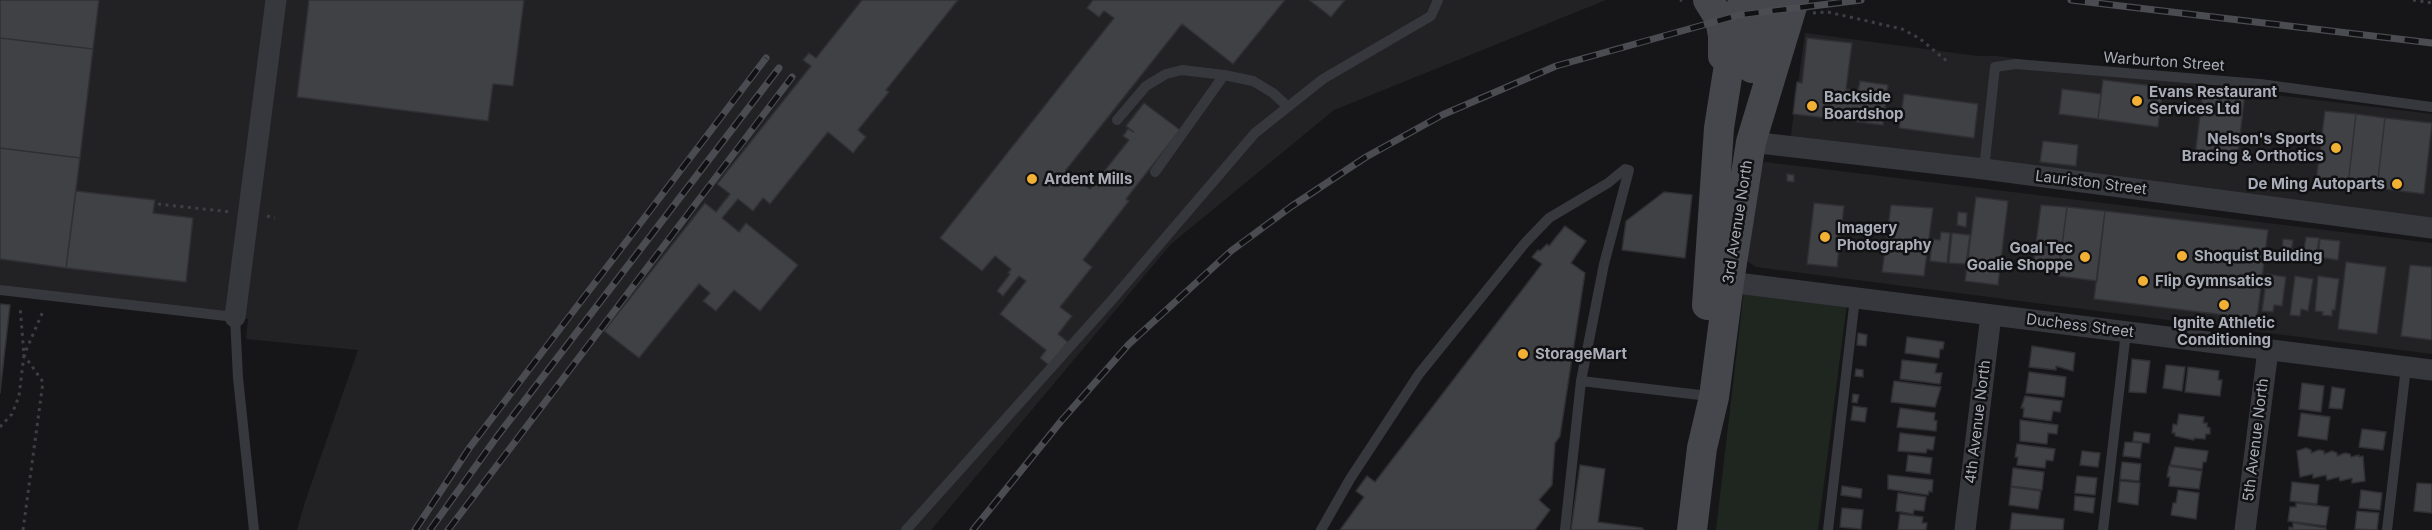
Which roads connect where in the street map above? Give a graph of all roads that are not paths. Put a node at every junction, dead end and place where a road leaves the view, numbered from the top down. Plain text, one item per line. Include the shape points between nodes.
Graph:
1 (276, 0) edge
2 (1438, 0) edge
3 (1690, 0) edge
4 (1743, 0) edge
5 (1770, 0) edge
6 (1803, 7) edge
7 (1224, 75) junction
8 (1288, 107) junction
9 (2432, 107) edge
10 (1117, 120) dead end
11 (1719, 128) junction
12 (1751, 142) junction
13 (1984, 169) junction
14 (1155, 172) dead end
15 (2432, 228) edge
16 (1729, 282) junction
17 (0, 290) edge
18 (1855, 298) junction
19 (1991, 315) junction
20 (236, 316) junction
21 (2126, 332) junction
22 (2268, 350) junction
23 (2406, 366) junction
24 (2432, 370) edge
25 (1581, 381) junction
26 (1700, 395) junction
27 (1702, 448) junction
28 (254, 530) edge
29 (906, 530) edge
30 (1322, 530) edge
31 (1565, 530) edge
32 (1692, 530) edge
33 (1828, 530) edge
34 (1965, 530) edge
35 (2103, 530) edge
36 (2245, 530) edge
37 (2387, 530) edge

1 - 20 street
2 - 8 lane via 1434,12 1426,19 1323,79
3 - 11 main road via 1720,19 1723,36
4 - 11 main road, 3rd Avenue North
5 - 12 main road via 1745,101
6 - 12 main road, 3rd Avenue North
7 - 8 lane via 1253,81
7 - 10 lane via 1182,70 1166,74 1146,86
7 - 14 lane
8 - 29 lane via 1255,133
9 - 13 lane, Warburton Street via 2260,84 2016,64 1995,68
11 - 26 main road, 3rd Avenue North
12 - 13 street, Lauriston Street
12 - 16 main road, 3rd Avenue North
13 - 15 street, Lauriston Street
16 - 18 street, Duchess Street
16 - 27 main road, 3rd Avenue North via 1714,397
17 - 20 lane
18 - 19 street, Duchess Street
18 - 33 lane
19 - 21 street, Duchess Street
19 - 34 street, 4th Avenue North
20 - 28 lane via 238,378
21 - 22 street, Duchess Street
21 - 35 lane
22 - 23 street, Duchess Street
22 - 36 street, 5th Avenue North
23 - 24 street, Duchess Street
23 - 37 lane
25 - 26 lane
25 - 30 lane via 1604,264 1629,170 1625,169 1549,218 1525,243 1419,374 1350,479
25 - 31 lane
26 - 27 main road, 3rd Avenue North
27 - 32 main road, 3rd Avenue North

